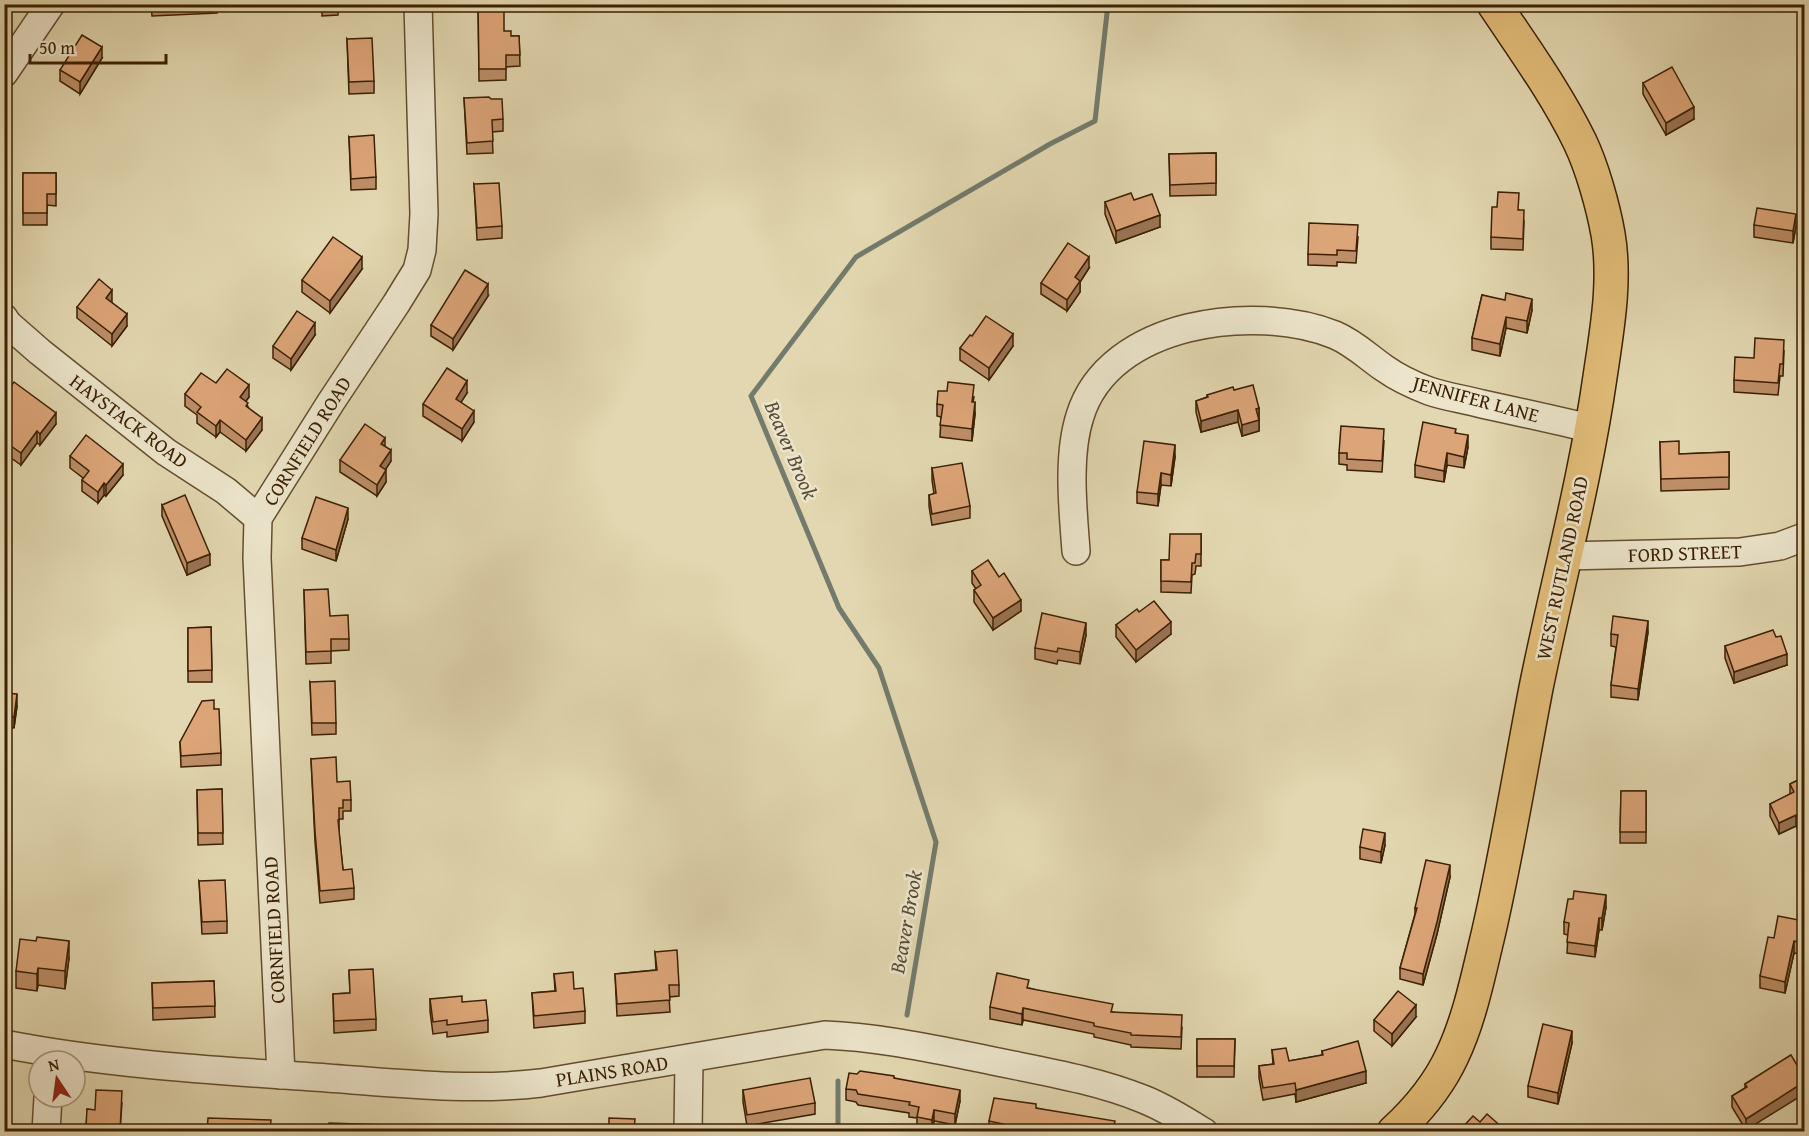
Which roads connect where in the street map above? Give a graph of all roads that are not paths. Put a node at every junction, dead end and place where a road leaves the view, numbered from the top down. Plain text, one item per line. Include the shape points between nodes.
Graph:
1 (51, 4) edge
2 (418, 4) edge
3 (1494, 4) edge
4 (4, 73) edge
5 (4, 318) edge
6 (1593, 429) junction
7 (258, 518) junction
8 (1804, 537) edge
9 (1076, 551) dead end
10 (1564, 556) junction
11 (4, 1044) edge
12 (27, 1050) edge
13 (689, 1059) junction
14 (87, 1060) edge
15 (281, 1075) junction
16 (47, 1109) edge
17 (46, 1131) edge
18 (688, 1131) edge
19 (1204, 1131) edge
20 (1394, 1131) edge

1 - 4 street
2 - 7 street, CORNFIELD ROAD via 424,214 417,270
3 - 6 main road, WEST RUTLAND ROAD via 1581,144 1608,233 1611,267 1607,333
5 - 7 street, HAYSTACK ROAD via 40,352
6 - 9 street, JENNIFER LANE via 1432,392 1398,378 1353,345 1316,330 1245,320 1187,328 1129,353 1105,372 1087,399 1073,459
6 - 10 main road, WEST RUTLAND ROAD
7 - 15 street, CORNFIELD ROAD
8 - 10 street, FORD STREET via 1780,546 1740,552
10 - 20 main road, WEST RUTLAND ROAD via 1478,978 1453,1055 1436,1088
11 - 12 street, PLAINS ROAD
13 - 15 street, PLAINS ROAD via 495,1087
13 - 18 street
13 - 19 street, PLAINS ROAD via 825,1035 860,1036 1111,1087 1144,1099
14 - 15 street, PLAINS ROAD
16 - 17 street

